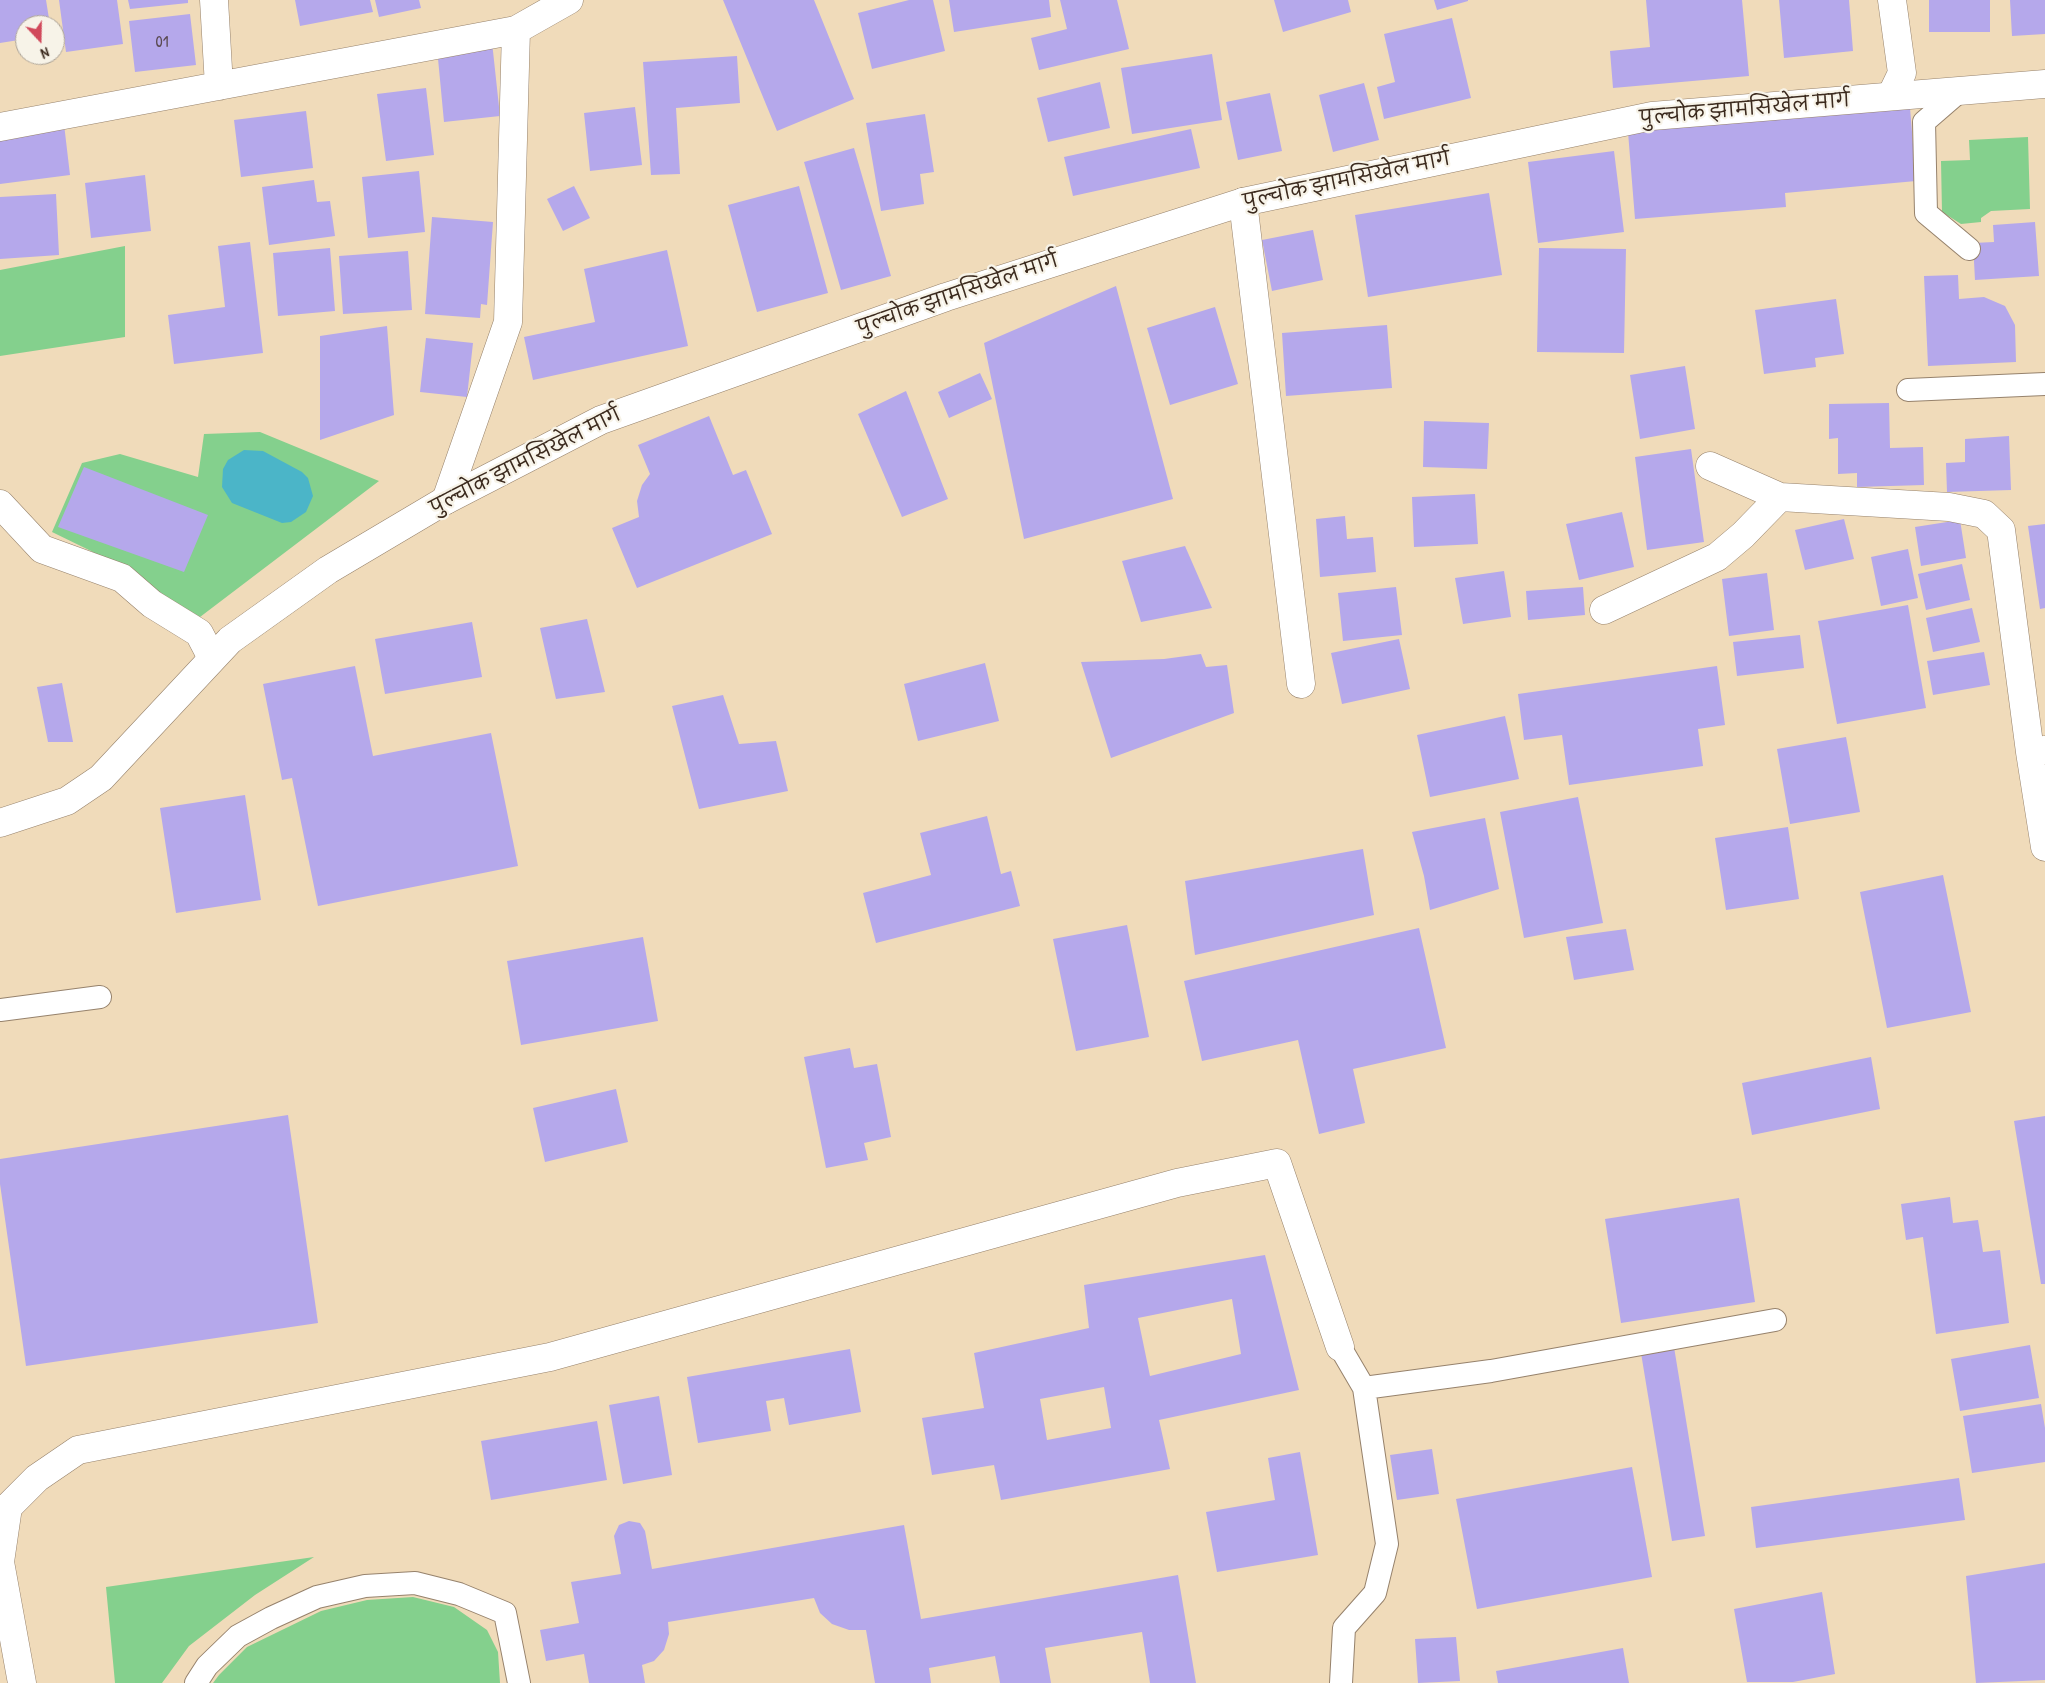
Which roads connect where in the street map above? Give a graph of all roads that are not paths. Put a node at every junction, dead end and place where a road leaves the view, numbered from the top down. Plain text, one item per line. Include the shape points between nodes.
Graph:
1 (214, 0) edge
2 (568, 0) edge
3 (1892, 0) edge
4 (516, 30) junction
5 (2045, 84) edge
6 (219, 86) junction
7 (1961, 90) junction
8 (1892, 96) junction
9 (0, 127) edge
10 (1243, 202) junction
11 (1968, 249) dead end
12 (2045, 384) edge
13 (1908, 390) dead end
14 (1710, 466) dead end
15 (1780, 497) junction
16 (446, 500) junction
17 (0, 504) edge
18 (1604, 610) dead end
19 (212, 658) junction
20 (1301, 684) dead end
21 (2037, 751) edge
22 (0, 823) edge
23 (2045, 847) edge
24 (100, 997) dead end
25 (0, 1010) edge
26 (1775, 1320) dead end
27 (1340, 1348) joint
28 (1364, 1388) junction
29 (22, 1683) edge
30 (196, 1683) edge
31 (518, 1683) edge
32 (1341, 1683) edge

1 - 6 street
2 - 4 street
3 - 8 street via 1902,73
4 - 6 street
4 - 16 street via 508,322
5 - 7 street, पुल्चोक झामसिखेल मार्ग
6 - 9 street
7 - 8 street, पुल्चोक झामसिखेल मार्ग
7 - 11 lane via 1924,122 1926,213
8 - 10 street, पुल्चोक झामसिखेल मार्ग via 1652,116
10 - 16 street, पुल्चोक झामसिखेल मार्ग via 946,296 601,420
10 - 20 street
12 - 13 lane
14 - 15 street
15 - 18 street via 1717,557
15 - 21 street via 1949,507 1984,514 2001,530
16 - 19 street, पुल्चोक झामसिखेल मार्ग via 328,570 230,640
17 - 19 street via 42,548 122,578 152,604 199,633
19 - 22 street, पुल्चोक झामसिखेल मार्ग via 101,778 67,801
21 - 23 street
24 - 25 lane
26 - 28 lane via 1491,1371
27 - 28 lane
27 - 29 street via 1277,1163 1177,1183 550,1357 78,1450 37,1478 8,1507 0,1562
28 - 32 lane via 1387,1544 1375,1592 1344,1628
30 - 31 lane via 207,1666 238,1636 271,1618 326,1595 365,1586 415,1583 459,1594 505,1613

